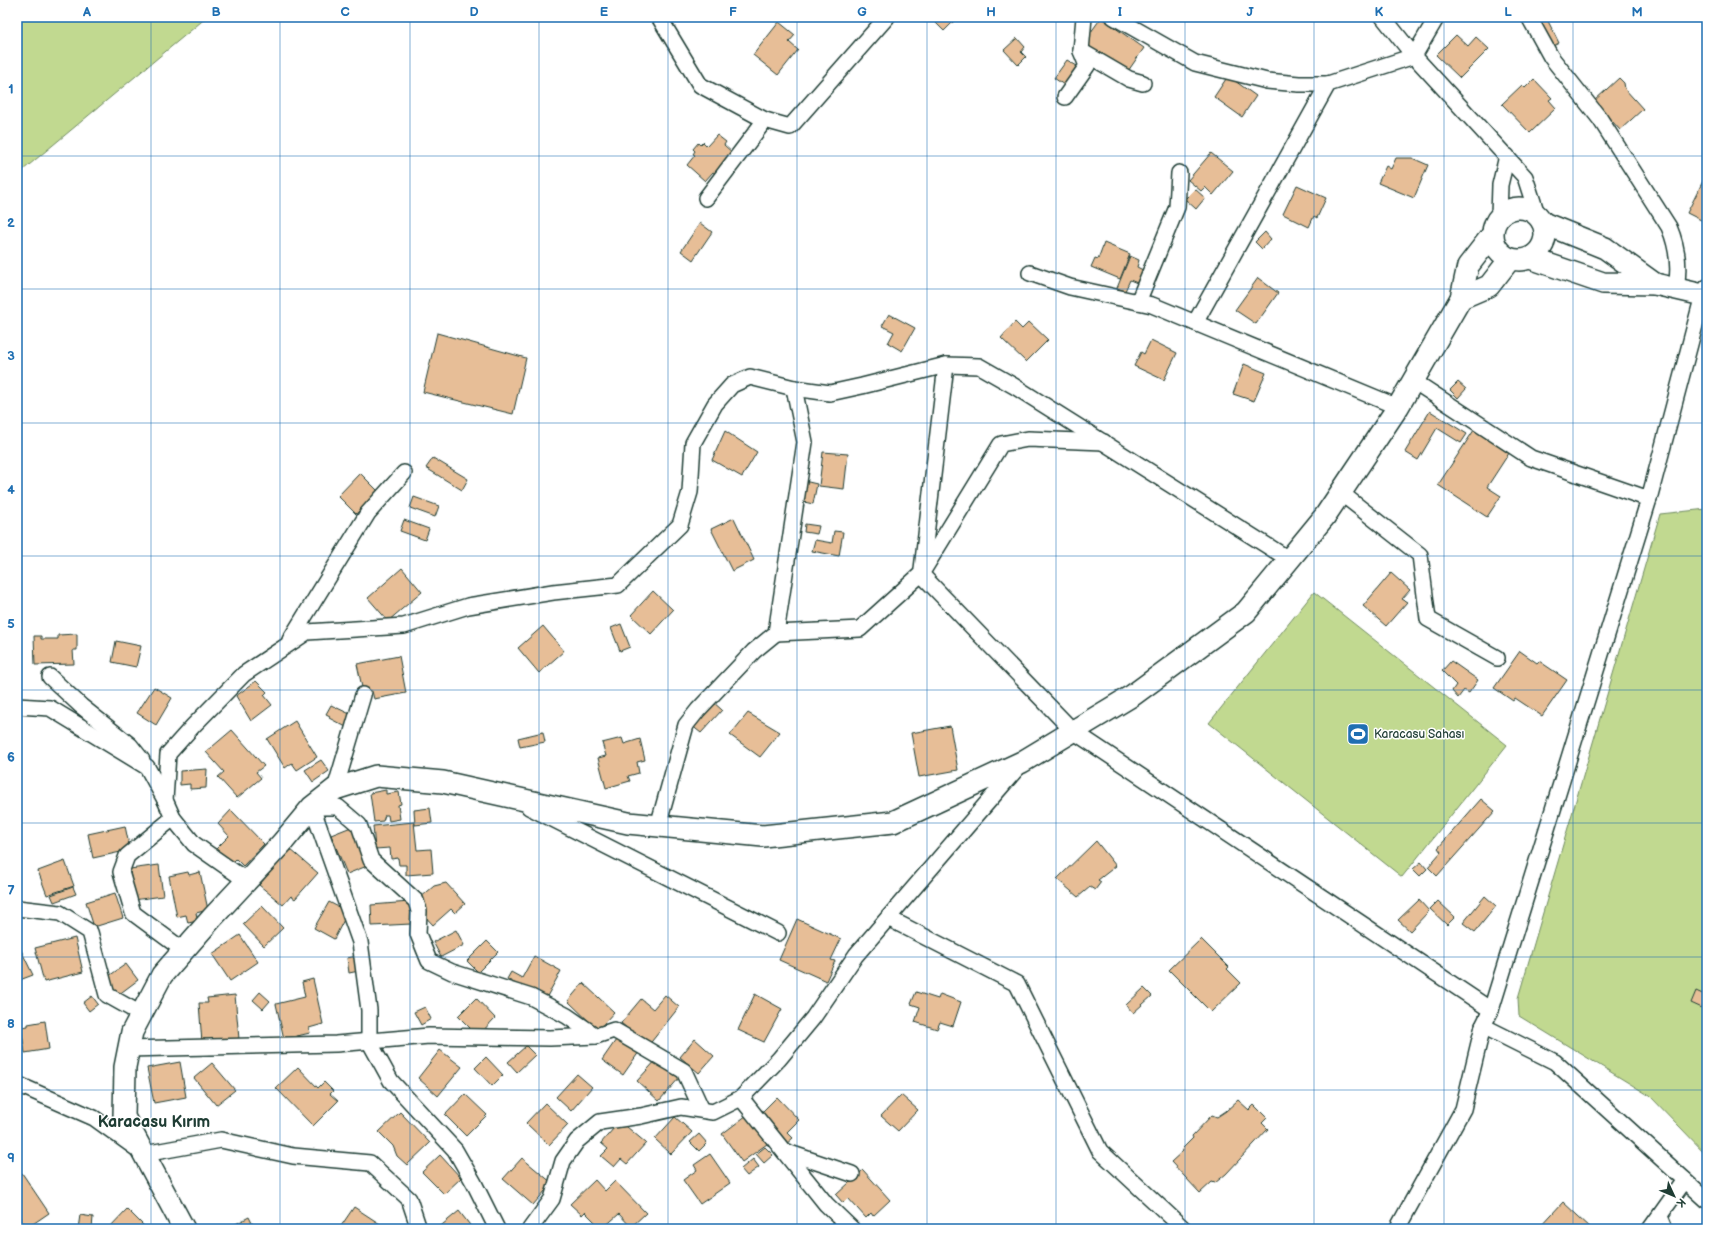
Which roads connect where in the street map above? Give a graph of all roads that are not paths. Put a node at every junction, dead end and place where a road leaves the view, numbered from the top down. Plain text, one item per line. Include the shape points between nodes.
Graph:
1 (659, 17) edge
2 (887, 17) edge
3 (1084, 17) edge
4 (1114, 17) edge
5 (1383, 17) edge
6 (1437, 17) edge
7 (1528, 17) edge
8 (1081, 51) junction
9 (1414, 56) junction
10 (1143, 83) dead end
11 (1328, 84) junction
12 (1065, 96) dead end
13 (765, 120) junction
14 (1507, 156) junction
15 (1179, 173) dead end
16 (706, 198) dead end
17 (1499, 216) junction
18 (1540, 218) junction
19 (1492, 235) junction
20 (1530, 258) junction
21 (1510, 259) junction
22 (1030, 273) dead end
23 (1655, 284) junction
24 (1676, 289) junction
25 (1706, 293) edge
26 (1461, 298) junction
27 (1138, 302) junction
28 (1195, 323) junction
29 (946, 365) junction
30 (1412, 380) junction
31 (794, 388) junction
32 (1398, 407) junction
33 (1104, 442) junction
34 (404, 473) dead end
35 (1341, 493) junction
36 (1649, 499) junction
37 (1290, 560) junction
38 (921, 574) junction
39 (776, 633) junction
40 (288, 645) junction
41 (1497, 658) dead end
42 (50, 677) dead end
43 (363, 695) dead end
44 (17, 706) edge
45 (1073, 731) junction
46 (1022, 762) junction
47 (147, 767) junction
48 (335, 789) junction
49 (510, 797) junction
50 (166, 800) junction
51 (312, 807) junction
52 (173, 818) junction
53 (658, 826) junction
54 (247, 881) junction
55 (17, 908) edge
56 (888, 918) junction
57 (778, 933) dead end
58 (183, 950) junction
59 (1491, 1010) junction
60 (141, 1014) junction
61 (1483, 1026) junction
62 (596, 1036) junction
63 (369, 1042) junction
64 (128, 1049) junction
65 (17, 1071) edge
66 (19, 1085) edge
67 (741, 1098) junction
68 (702, 1110) junction
69 (784, 1151) junction
70 (144, 1154) junction
71 (852, 1174) dead end
72 (1685, 1180) junction
73 (1707, 1200) edge
74 (1662, 1212) junction
75 (184, 1229) edge
76 (419, 1229) edge
77 (497, 1229) edge
78 (530, 1229) edge
79 (852, 1229) edge
80 (1184, 1229) edge
81 (1397, 1229) edge
82 (1650, 1229) edge
83 (1669, 1229) edge

1 - 13 street via 700,85
2 - 13 street via 790,127
3 - 8 street
4 - 11 street via 1195,63 1267,81
5 - 9 street
6 - 9 street
7 - 24 street via 1551,57 1600,120 1669,227 1679,265
8 - 10 street via 1129,80
8 - 12 street via 1086,66
9 - 11 street
9 - 14 street
11 - 28 street
13 - 16 street
14 - 17 street via 1500,185
14 - 18 street via 1525,177
15 - 27 street via 1177,207
17 - 18 main road via 1518,207 1528,209
17 - 19 main road
18 - 20 main road via 1546,232 1544,243 1539,252
18 - 23 main road via 1605,248
19 - 21 main road via 1501,254
19 - 26 main road via 1468,266
20 - 21 main road via 1520,261
20 - 23 main road via 1603,283
21 - 26 main road via 1489,286
22 - 27 street via 1070,287
23 - 24 main road
24 - 25 main road
25 - 36 street
26 - 30 main road
27 - 28 street via 1152,305
28 - 32 street
29 - 31 street via 830,393
29 - 33 street via 979,366
29 - 38 street
30 - 32 main road
30 - 36 street via 1531,458
31 - 39 street via 805,442
31 - 40 street via 750,377 732,384 715,404 693,443 690,492 680,525 618,585 553,592 468,606 404,626 307,632
32 - 35 main road
33 - 37 street
33 - 38 street via 1028,439 1001,444
34 - 40 street via 368,513
35 - 37 main road
35 - 41 street via 1420,555 1428,619
36 - 59 street
37 - 45 main road via 1246,612 1133,695
38 - 39 street via 860,629
38 - 45 street
39 - 53 street via 754,651 686,725
40 - 50 street via 244,674 168,754
42 - 47 street via 81,706 130,745
43 - 48 street
44 - 47 street via 50,708
45 - 46 main road
45 - 59 street
46 - 53 main road via 893,822 762,836
46 - 56 street
47 - 50 street
48 - 49 main road via 376,776 443,782
48 - 51 main road
49 - 53 main road via 628,823
49 - 57 street
50 - 52 street
51 - 54 main road
51 - 62 street via 338,807 359,825 371,860 416,901 419,911 418,934 429,961 452,972 531,997 567,1016
51 - 63 street via 360,942 369,1010
52 - 54 street via 194,844
52 - 58 street via 127,856 121,872 133,913
54 - 58 main road
55 - 60 street via 60,913 90,932 107,995
56 - 67 street via 856,955 814,1018
56 - 80 street via 1017,984 1100,1151
58 - 60 main road via 162,975
59 - 61 street
60 - 64 main road via 132,1032
61 - 72 street via 1555,1062
61 - 81 street via 1462,1108
62 - 63 street via 429,1036
62 - 68 street via 614,1030 684,1071
63 - 64 street
63 - 77 street via 391,1081 455,1150
64 - 70 main road via 124,1117
65 - 66 street
66 - 70 street via 94,1118
67 - 68 street via 713,1112
67 - 69 street
68 - 78 street via 681,1107 600,1122 577,1141 563,1161 552,1199
69 - 71 street
69 - 79 street via 826,1204
70 - 75 main road
70 - 76 street via 221,1140 293,1156 370,1162 409,1199
72 - 73 street
72 - 74 street
74 - 82 street
74 - 83 lane

